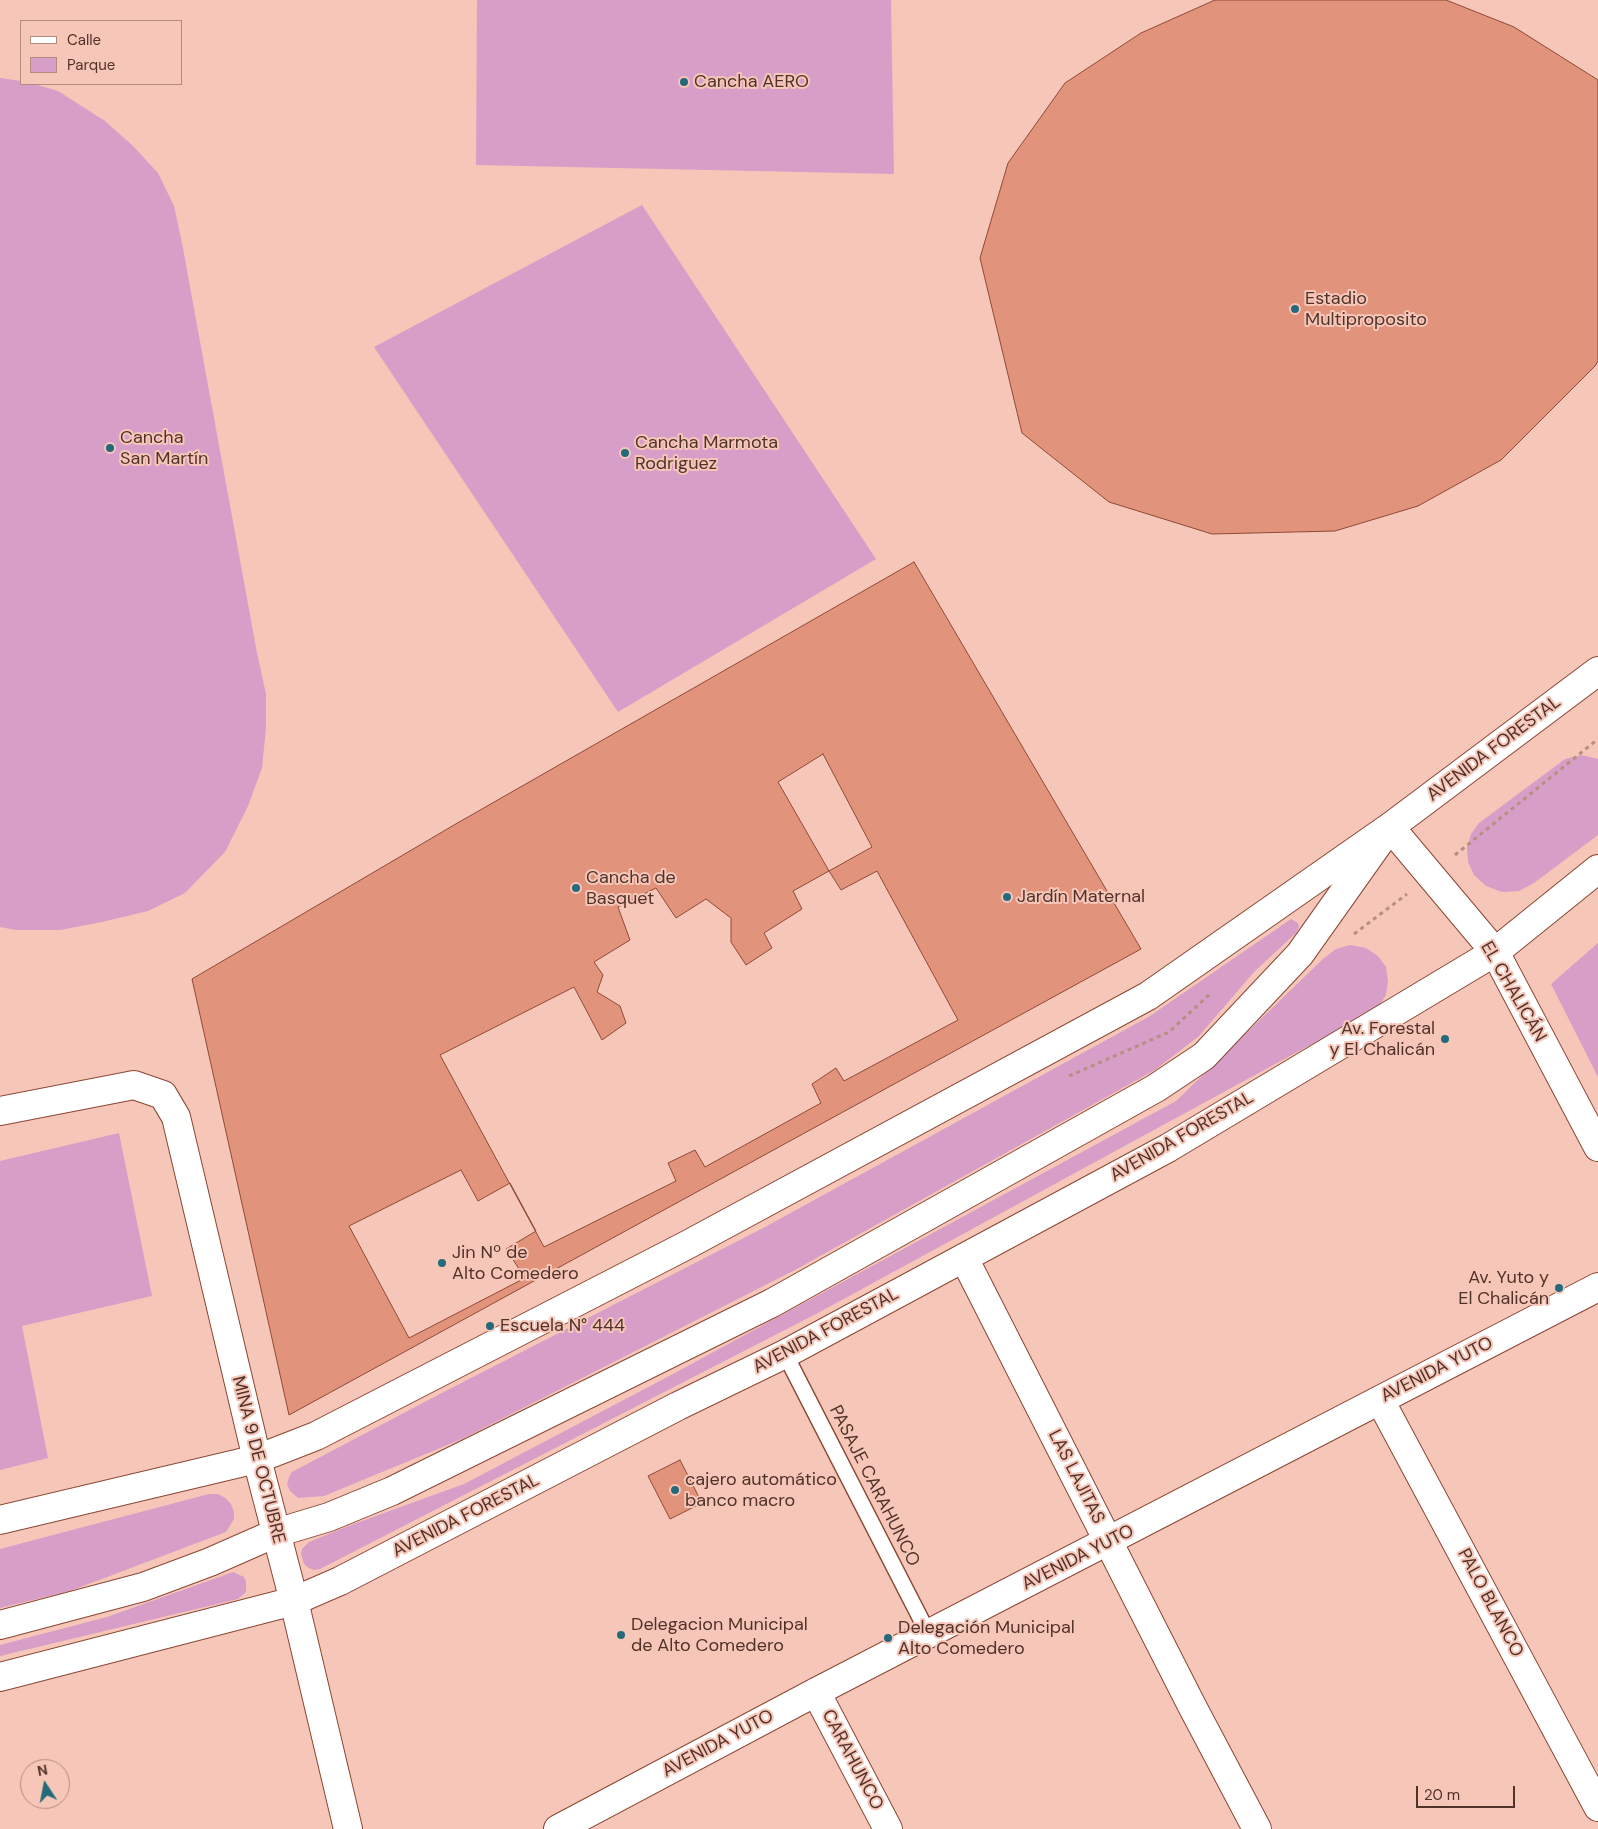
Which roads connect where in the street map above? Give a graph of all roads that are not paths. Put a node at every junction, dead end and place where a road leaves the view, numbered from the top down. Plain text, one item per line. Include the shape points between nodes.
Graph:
1 (1598, 671) edge
2 (1390, 827) junction
3 (1598, 869) edge
4 (1495, 952) junction
5 (0, 1111) edge
6 (1598, 1147) edge
7 (964, 1258) junction
8 (1598, 1287) edge
9 (785, 1354) junction
10 (1380, 1400) junction
11 (257, 1459) junction
12 (0, 1520) edge
13 (276, 1534) junction
14 (1109, 1542) junction
15 (294, 1601) junction
16 (0, 1625) edge
17 (929, 1635) junction
18 (0, 1677) edge
19 (816, 1692) junction
20 (1598, 1808) edge
21 (348, 1829) edge
22 (558, 1829) edge
23 (888, 1829) edge
24 (1257, 1829) edge

1 - 2 street, AVENIDA FORESTAL
2 - 4 street, EL CHALICÁN
2 - 11 street, AVENIDA FORESTAL via 1148,996 687,1245 316,1436
2 - 13 street, AVENIDA FORESTAL via 1300,954 1204,1056 1156,1088 772,1304 392,1491
3 - 4 street, AVENIDA FORESTAL
4 - 6 street, EL CHALICÁN
4 - 7 street, AVENIDA FORESTAL via 1168,1148
5 - 11 street, MINA 9 DE OCTUBRE via 134,1085 163,1095 176,1117
7 - 9 street, AVENIDA FORESTAL
7 - 14 street, LAS LAJITAS
8 - 10 street, AVENIDA YUTO
9 - 15 street, AVENIDA FORESTAL via 340,1581
9 - 17 lane, PASAJE CARAHUNCO
10 - 14 street, AVENIDA YUTO
10 - 20 street, PALO BLANCO
11 - 12 street, AVENIDA FORESTAL
11 - 13 street, MINA 9 DE OCTUBRE
13 - 15 street, MINA 9 DE OCTUBRE
13 - 16 street, AVENIDA FORESTAL via 143,1587
14 - 17 street, AVENIDA YUTO
14 - 24 street, LAS LAJITAS
15 - 18 street, AVENIDA FORESTAL
15 - 21 street, MINA 9 DE OCTUBRE
17 - 19 street, AVENIDA YUTO
19 - 22 street, AVENIDA YUTO
19 - 23 street, CARAHUNCO

